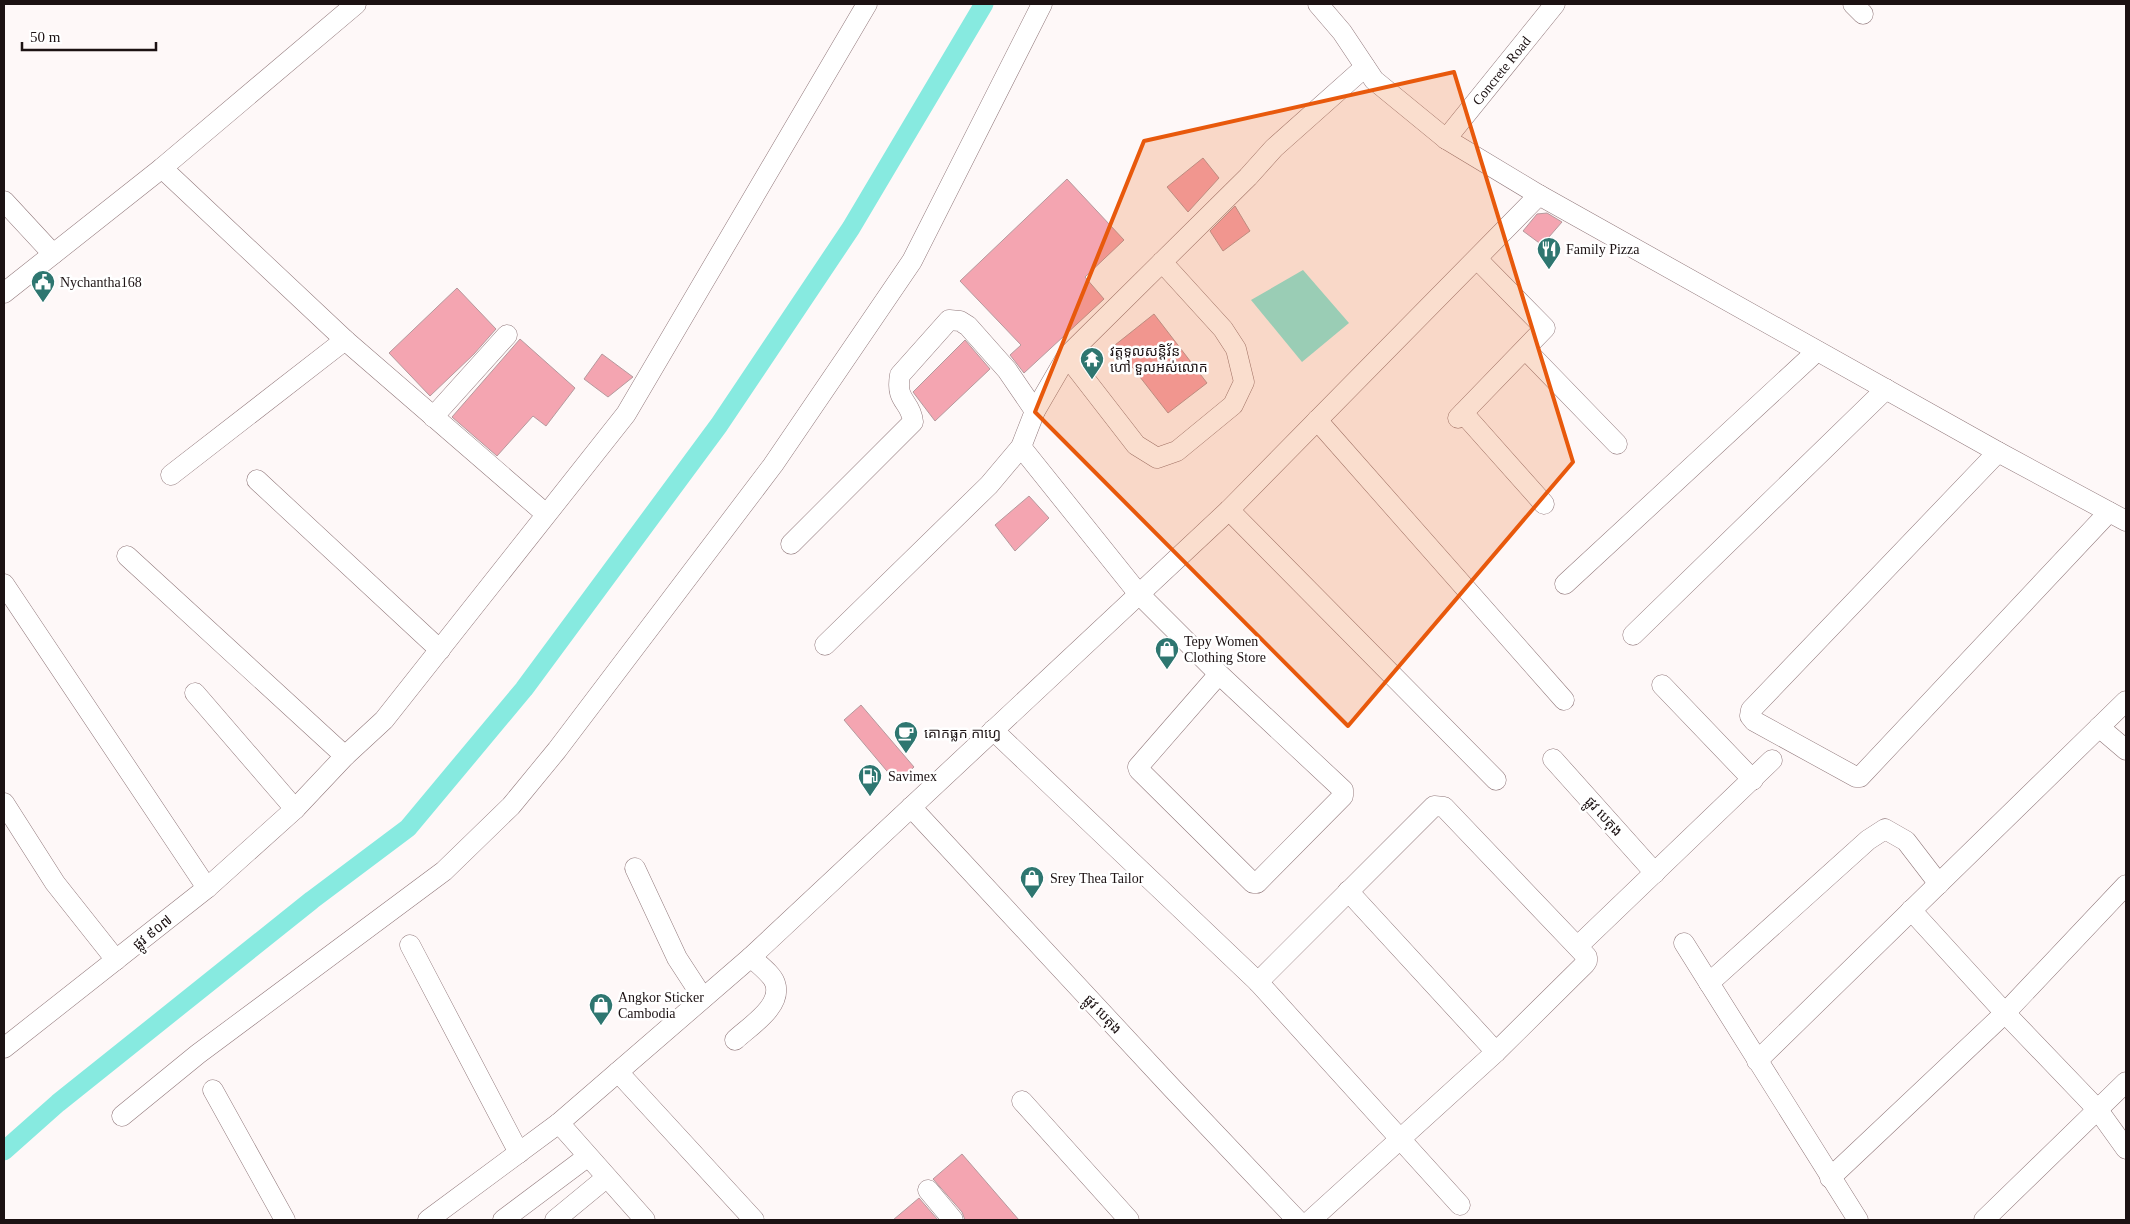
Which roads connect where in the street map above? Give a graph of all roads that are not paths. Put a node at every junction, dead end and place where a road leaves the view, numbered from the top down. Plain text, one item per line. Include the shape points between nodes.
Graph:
1 (356, 4) edge
2 (867, 4) edge
3 (1042, 4) edge
4 (1318, 4) edge
5 (1555, 4) edge
6 (1365, 67) junction
7 (1446, 139) junction
8 (162, 168) junction
9 (1539, 195) junction
10 (4, 201) edge
11 (53, 254) junction
12 (1477, 259) junction
13 (1162, 262) junction
14 (4, 293) edge
15 (508, 335) dead end
16 (345, 340) junction
17 (1526, 350) junction
18 (1817, 351) junction
19 (1067, 356) junction
20 (1886, 389) junction
21 (1035, 411) junction
22 (433, 416) junction
23 (1317, 420) junction
24 (1617, 444) dead end
25 (1021, 447) junction
26 (1998, 452) junction
27 (172, 475) dead end
28 (257, 480) dead end
29 (1544, 504) dead end
30 (1228, 510) junction
31 (546, 514) junction
32 (2118, 517) edge
33 (791, 544) dead end
34 (127, 556) dead end
35 (4, 584) edge
36 (1565, 584) dead end
37 (1138, 593) junction
38 (1633, 635) dead end
39 (825, 644) dead end
40 (440, 650) junction
41 (1219, 674) junction
42 (1662, 685) dead end
43 (195, 693) dead end
44 (1564, 700) dead end
45 (2126, 701) edge
46 (2099, 728) junction
47 (993, 730) junction
48 (2126, 750) edge
49 (346, 756) junction
50 (1553, 759) dead end
51 (1772, 760) dead end
52 (1496, 780) dead end
53 (1753, 780) junction
54 (4, 803) edge
55 (912, 807) junction
56 (295, 809) junction
57 (635, 868) dead end
58 (1655, 873) junction
59 (1939, 884) junction
60 (2126, 884) edge
61 (207, 888) junction
62 (1348, 890) junction
63 (1911, 910) junction
64 (1684, 943) dead end
65 (410, 945) dead end
66 (1578, 946) junction
67 (751, 957) junction
68 (116, 960) junction
69 (1258, 982) junction
70 (1709, 984) junction
71 (704, 998) junction
72 (2005, 1013) junction
73 (735, 1040) dead end
74 (4, 1048) edge
75 (1496, 1052) junction
76 (1757, 1061) junction
77 (618, 1072) junction
78 (2126, 1082) edge
79 (214, 1090) dead end
80 (1022, 1101) dead end
81 (2098, 1110) junction
82 (122, 1116) dead end
83 (559, 1123) junction
84 (1401, 1138) junction
85 (2126, 1149) edge
86 (519, 1153) junction
87 (587, 1157) junction
88 (606, 1178) junction
89 (1830, 1178) junction
90 (928, 1190) dead end
91 (1460, 1205) dead end
92 (1994, 1217) edge
93 (285, 1220) edge
94 (428, 1220) edge
95 (503, 1220) edge
96 (555, 1220) edge
97 (645, 1220) edge
98 (754, 1220) edge
99 (953, 1220) edge
100 (1128, 1220) edge
101 (1297, 1220) edge
102 (1311, 1220) edge
103 (1858, 1220) edge

1 - 8 street
2 - 31 street, ផ្លូវ ៩០៧ via 626,414
3 - 82 street via 912,261 773,465 511,806 444,871 198,1054
4 - 6 street
5 - 7 street, Concrete Road
6 - 7 street via 1374,80
6 - 13 street via 1274,148
7 - 9 street
8 - 11 street
8 - 16 street
9 - 12 street
9 - 18 street
10 - 11 street
11 - 14 street
12 - 17 street via 1546,328
12 - 23 street
13 - 19 street
13 - 19 street via 1223,329 1236,349 1244,382 1232,405 1177,451 1157,458 1136,446
15 - 22 street
16 - 22 street
16 - 27 street
17 - 24 street
17 - 29 street via 1460,415
18 - 20 street
18 - 36 street
19 - 21 street
20 - 26 street
20 - 38 street
21 - 25 street
21 - 33 street via 1007,370 968,326 949,320 900,375 899,395 912,413 913,422
22 - 31 street
23 - 30 street
23 - 44 street
25 - 37 street
25 - 39 street via 989,486
26 - 32 street
26 - 32 street via 1751,710 1750,716 1754,721 1860,777
28 - 40 street
30 - 37 street
30 - 52 street
31 - 40 street, ផ្លូវ ៩០៧
34 - 49 street
35 - 61 street
37 - 41 street
37 - 47 street
40 - 49 street, ផ្លូវ ៩០៧ via 384,720
41 - 41 street via 1138,767 1253,883 1259,882 1344,793
42 - 53 street
43 - 56 street
45 - 46 street
46 - 48 street
46 - 59 street
47 - 55 street
47 - 69 street
49 - 56 street, ផ្លូវ ៩០៧
50 - 58 street, ផ្លូវ បេតុង
51 - 53 street
53 - 58 street
54 - 68 street via 55,883
55 - 67 street
55 - 101 street, ផ្លូវ បេតុង
56 - 61 street, ផ្លូវ ៩០៧
57 - 71 street via 677,958
58 - 66 street
59 - 63 street
59 - 70 street via 1906,841 1885,829 1868,840
60 - 72 street
61 - 68 street, ផ្លូវ ៩០៧
62 - 66 street via 1434,806 1444,806
62 - 69 street
62 - 75 street
63 - 72 street
63 - 76 street
64 - 70 street
65 - 86 street
66 - 75 street via 1588,961
67 - 71 street
67 - 73 street via 775,981 776,993 773,1004
68 - 74 street, ផ្លូវ ៩០៧
69 - 84 street
70 - 76 street
71 - 77 street
72 - 81 street
72 - 89 street
75 - 84 street
76 - 89 street
77 - 83 street
77 - 98 street
78 - 81 street
79 - 93 street
80 - 100 street
81 - 85 street
81 - 92 street
83 - 86 street
83 - 87 street
84 - 91 street
84 - 102 street
86 - 94 street
87 - 88 street
87 - 95 street
88 - 96 street
88 - 97 street
89 - 103 street
90 - 99 street

